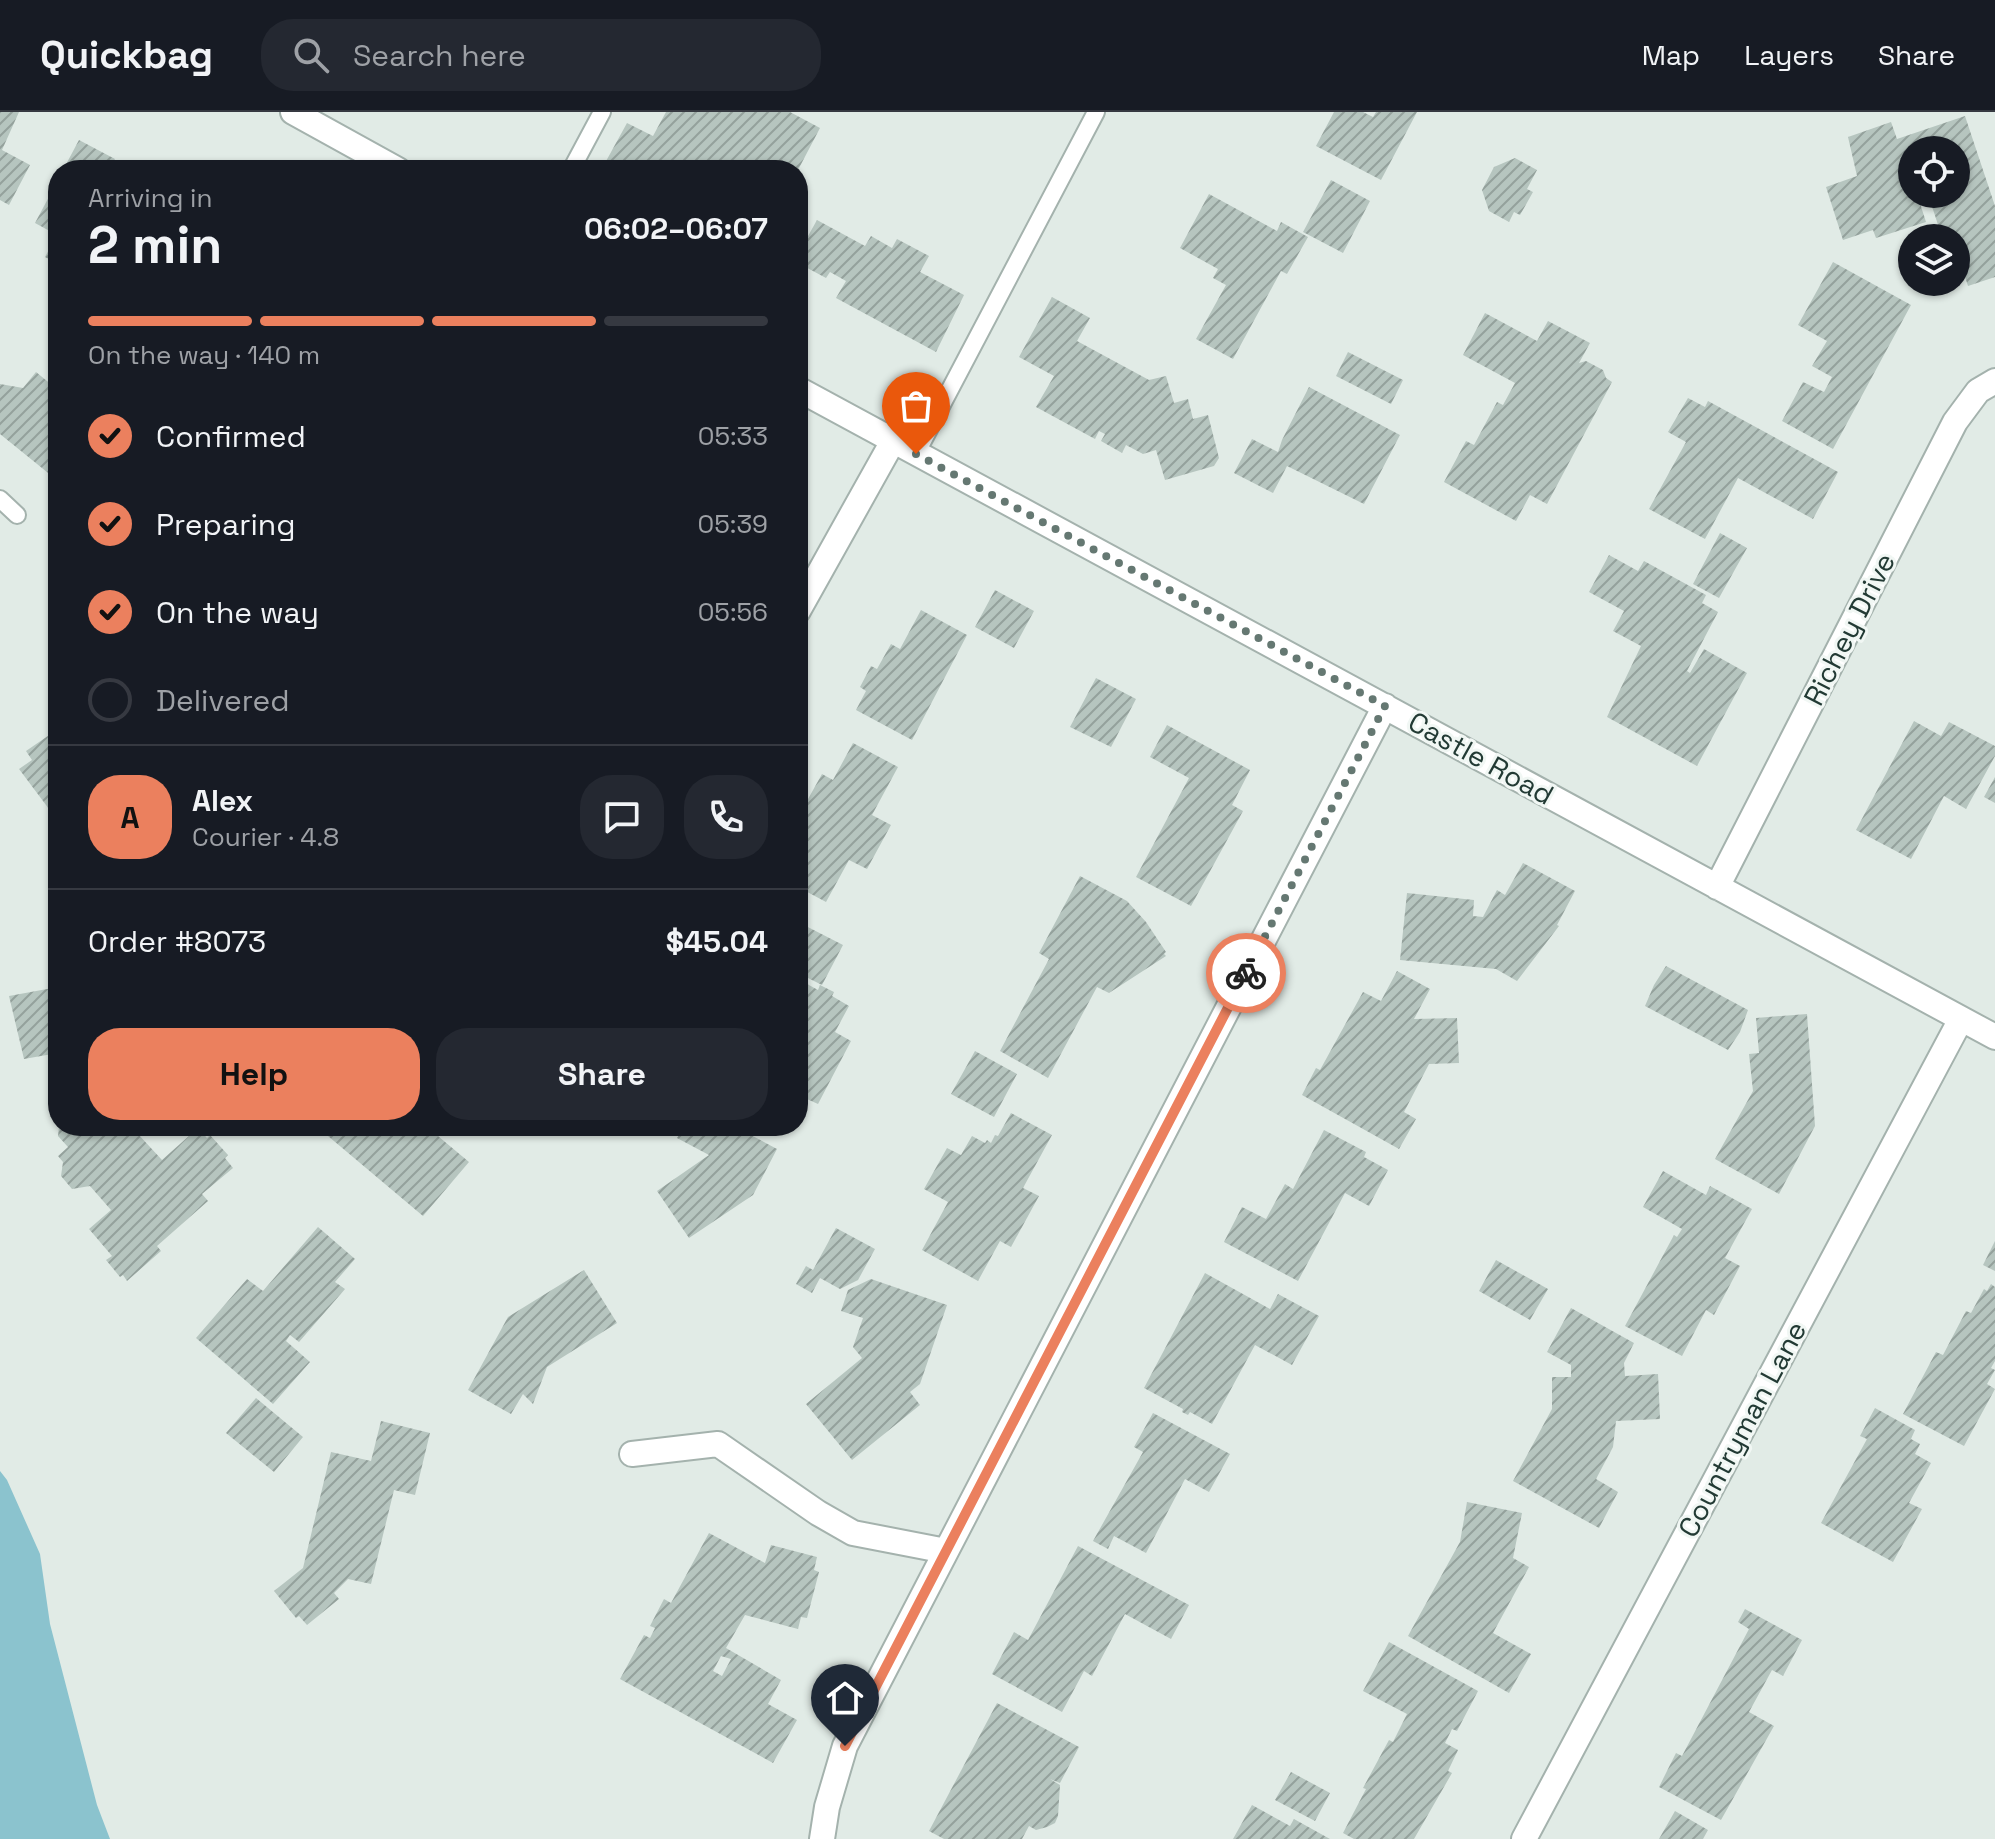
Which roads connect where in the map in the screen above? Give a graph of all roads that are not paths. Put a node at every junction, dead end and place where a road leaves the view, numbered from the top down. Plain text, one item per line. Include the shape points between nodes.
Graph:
1 (293, 112) edge
2 (602, 112) edge
3 (1096, 112) edge
4 (380, 160) edge
5 (576, 160) edge
6 (1995, 381) edge
7 (808, 394) edge
8 (893, 441) junction
9 (916, 454) junction
10 (0, 499) edge
11 (17, 515) dead end
12 (808, 593) edge
13 (1385, 706) junction
14 (1717, 887) junction
15 (1961, 1019) junction
16 (1995, 1037) edge
17 (632, 1454) dead end
18 (946, 1551) junction
19 (822, 1839) edge
20 (1524, 1839) edge

1 - 4 street
2 - 5 lane
3 - 9 lane
6 - 14 street, Richey Drive via 1978,391 1955,422
7 - 8 street, Castle Road
8 - 9 street, Castle Road
8 - 12 street
9 - 13 street, Castle Road
10 - 11 lane
13 - 14 street, Castle Road
13 - 18 street
14 - 15 street, Castle Road
15 - 16 street, Castle Road
15 - 20 street, Countryman Lane
17 - 18 street via 718,1444 853,1533
18 - 19 street via 845,1746

